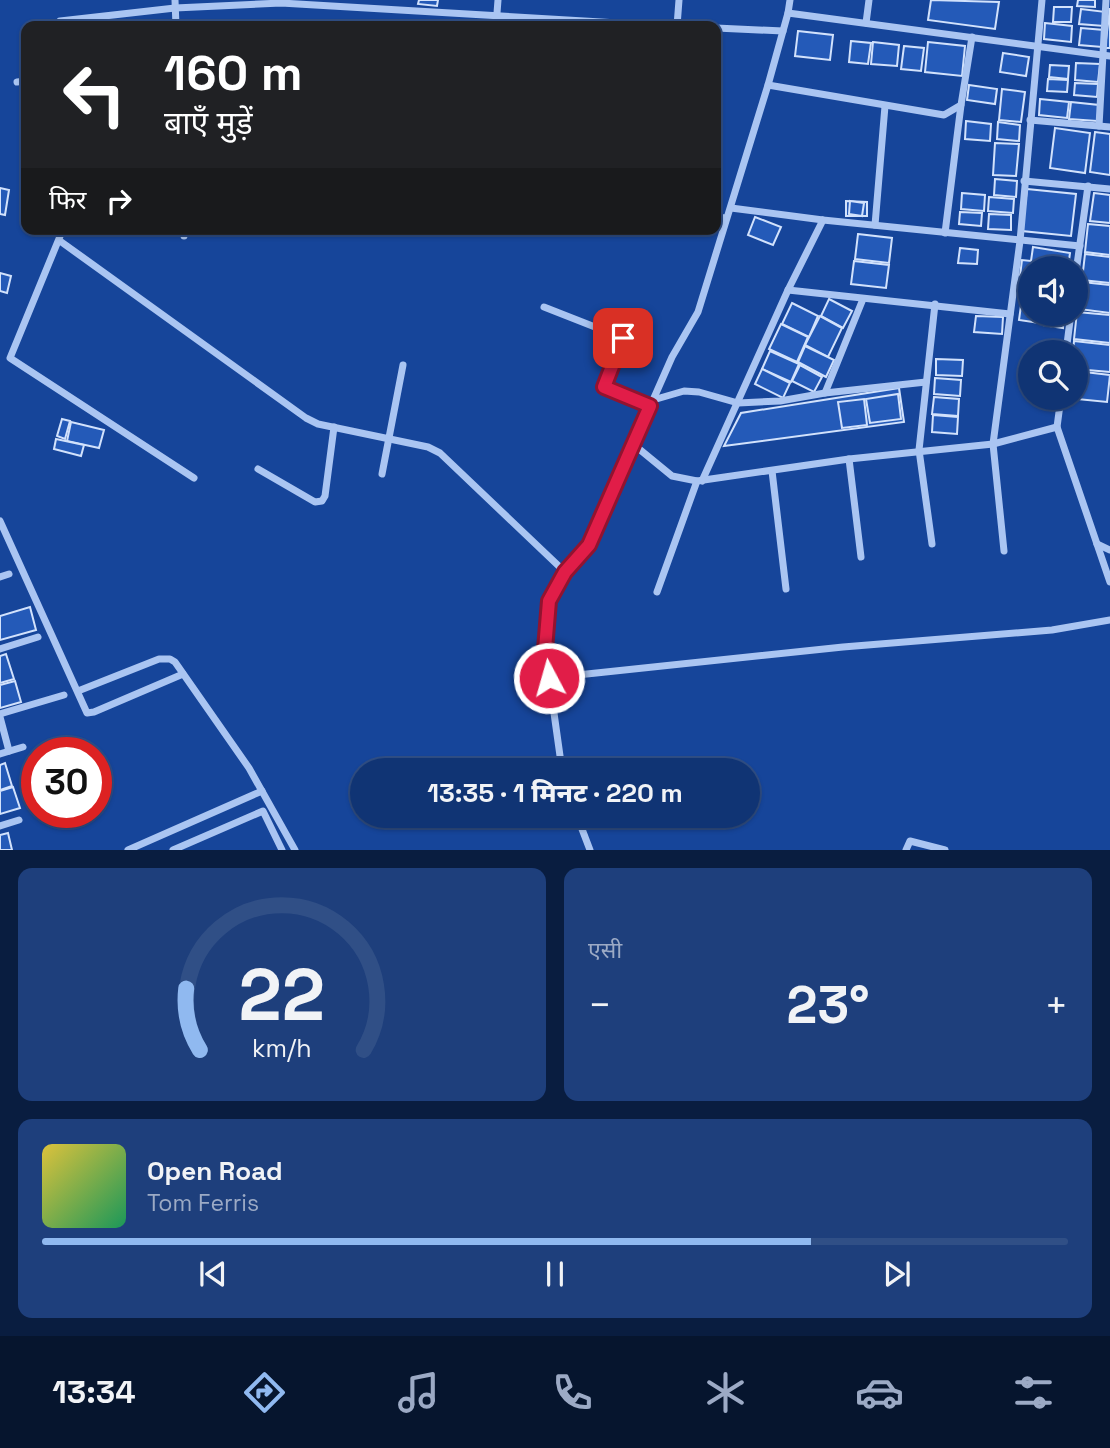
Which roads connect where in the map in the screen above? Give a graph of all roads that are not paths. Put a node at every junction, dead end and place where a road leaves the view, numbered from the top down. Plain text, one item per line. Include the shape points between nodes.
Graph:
1 (498, 0) edge
2 (679, 0) edge
3 (790, 0) edge
4 (869, 0) edge
5 (1042, 0) edge
6 (1107, 0) edge
7 (175, 4) edge
8 (789, 13) junction
9 (497, 15) junction
10 (66, 21) edge
11 (496, 21) edge
12 (591, 21) edge
13 (677, 21) edge
14 (866, 23) junction
15 (721, 28) edge
16 (783, 31) junction
17 (972, 37) junction
18 (1038, 45) junction
19 (1107, 55) edge
20 (17, 82) dead end
21 (21, 82) edge
22 (768, 85) junction
23 (961, 105) junction
24 (885, 106) junction
25 (1030, 120) junction
26 (1099, 126) junction
27 (1110, 127) edge
28 (1024, 181) junction
29 (1088, 186) junction
30 (1110, 188) edge
31 (731, 208) junction
32 (721, 218) edge
33 (726, 218) junction
34 (822, 220) junction
35 (875, 225) junction
36 (945, 233) junction
37 (62, 235) edge
38 (721, 235) edge
39 (721, 235) edge
40 (60, 241) junction
41 (1020, 241) junction
42 (1080, 246) junction
43 (1078, 256) edge
44 (788, 290) junction
45 (863, 299) junction
46 (935, 304) junction
47 (544, 307) dead end
48 (1010, 314) junction
49 (403, 365) dead end
50 (926, 382) junction
51 (825, 393) junction
52 (652, 403) junction
53 (738, 403) junction
54 (1059, 410) edge
55 (334, 427) junction
56 (1057, 427) junction
57 (389, 439) junction
58 (633, 444) junction
59 (993, 444) junction
60 (919, 450) junction
61 (849, 459) junction
62 (257, 469) dead end
63 (772, 471) junction
64 (382, 474) dead end
65 (194, 478) dead end
66 (700, 481) junction
67 (0, 522) edge
68 (1096, 543) junction
69 (932, 544) dead end
70 (1110, 550) edge
71 (1004, 551) dead end
72 (861, 557) dead end
73 (565, 572) junction
74 (9, 574) dead end
75 (0, 577) edge
76 (1110, 582) edge
77 (786, 589) dead end
78 (657, 592) dead end
79 (1110, 620) edge
80 (38, 637) dead end
81 (0, 649) edge
82 (183, 674) junction
83 (549, 678) junction
84 (78, 691) junction
85 (64, 695) dead end
86 (0, 716) edge
87 (21, 748) edge
88 (9, 751) junction
89 (0, 754) edge
90 (560, 758) edge
91 (262, 791) junction
92 (19, 820) dead end
93 (0, 826) edge
94 (582, 828) edge
95 (128, 849) edge
96 (173, 849) edge
97 (282, 849) edge
98 (295, 849) edge
99 (590, 849) edge
100 (906, 849) edge
101 (945, 849) edge

1 - 9 street
2 - 13 street
3 - 8 street
4 - 14 street
5 - 18 street
6 - 19 street
7 - 9 street via 281,3
7 - 10 street
8 - 14 street
8 - 16 street
9 - 11 street
9 - 12 street
14 - 17 street
15 - 16 street
16 - 22 street
17 - 18 street
17 - 23 street
18 - 19 street
18 - 25 street
19 - 26 street
20 - 21 street
22 - 24 street
22 - 31 street
23 - 24 street via 944,115
23 - 36 street
24 - 35 street
25 - 26 street
25 - 28 street
26 - 27 street
28 - 29 street
28 - 41 street
29 - 30 street
29 - 42 street
31 - 33 street
31 - 34 street
32 - 33 street
33 - 38 street
34 - 35 street
34 - 44 street
35 - 36 street
36 - 41 street
37 - 40 street
39 - 52 street via 698,312
40 - 55 street via 306,418
40 - 65 street via 10,358
41 - 42 street
41 - 48 street
42 - 43 street
44 - 45 street
44 - 53 street
45 - 46 street
45 - 51 street
46 - 48 street
46 - 50 street
47 - 52 street via 623,338 604,387
48 - 59 street
49 - 57 street
50 - 51 street
50 - 60 street
51 - 53 street
52 - 53 street via 684,391
52 - 58 street
53 - 66 street
54 - 56 street
55 - 57 street
55 - 62 street via 322,501 315,502
56 - 59 street
56 - 68 street
57 - 64 street
57 - 73 street via 440,453
58 - 66 street via 671,476
58 - 73 street via 589,545
59 - 60 street
59 - 71 street
60 - 61 street
60 - 69 street
61 - 63 street
61 - 72 street
63 - 66 street
63 - 77 street
66 - 78 street
67 - 84 street
68 - 70 street
68 - 76 street
73 - 83 street via 549,601 545,649
74 - 75 street
79 - 83 street via 1052,630
80 - 81 street
82 - 84 street via 175,662 164,658
82 - 84 street via 91,713 85,710
82 - 91 street
83 - 90 street
85 - 86 street
86 - 88 street
87 - 88 street
88 - 89 street
91 - 95 street
91 - 98 street
92 - 93 street
94 - 99 street
96 - 97 street via 264,811
100 - 101 street via 910,841

